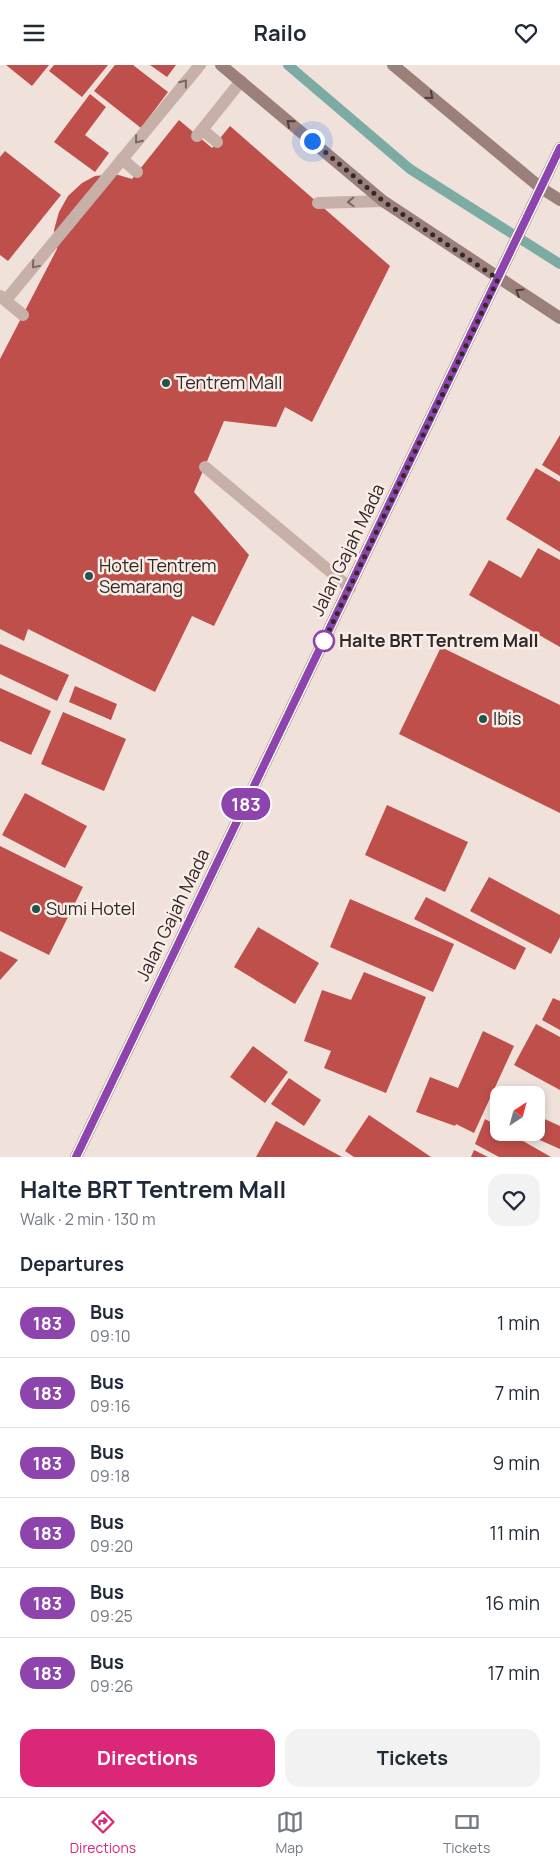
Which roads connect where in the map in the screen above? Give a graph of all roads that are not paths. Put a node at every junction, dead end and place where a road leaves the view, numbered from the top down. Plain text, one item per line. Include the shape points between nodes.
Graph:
1 (200, 65) edge
2 (221, 65) edge
3 (393, 65) edge
4 (241, 81) junction
5 (217, 142) dead end
6 (560, 148) edge
7 (122, 159) junction
8 (137, 172) dead end
9 (540, 191) junction
10 (560, 200) edge
11 (383, 201) junction
12 (318, 203) dead end
13 (498, 279) junction
14 (3, 298) edge
15 (23, 315) dead end
16 (560, 318) edge
17 (204, 467) dead end
18 (350, 588) junction
19 (76, 1157) edge

1 - 7 lane
2 - 4 main road
3 -> 9 main road
4 - 5 lane via 200,133
11 -> 4 main road
6 - 9 main road, Jalan Gajah Mada
7 - 8 lane
7 -> 14 lane
9 - 10 main road
9 - 13 main road, Jalan Gajah Mada
11 -> 12 lane
11 - 13 main road
16 -> 13 main road
13 - 18 main road, Jalan Gajah Mada
14 - 15 lane
17 - 18 lane
18 - 19 main road, Jalan Gajah Mada

